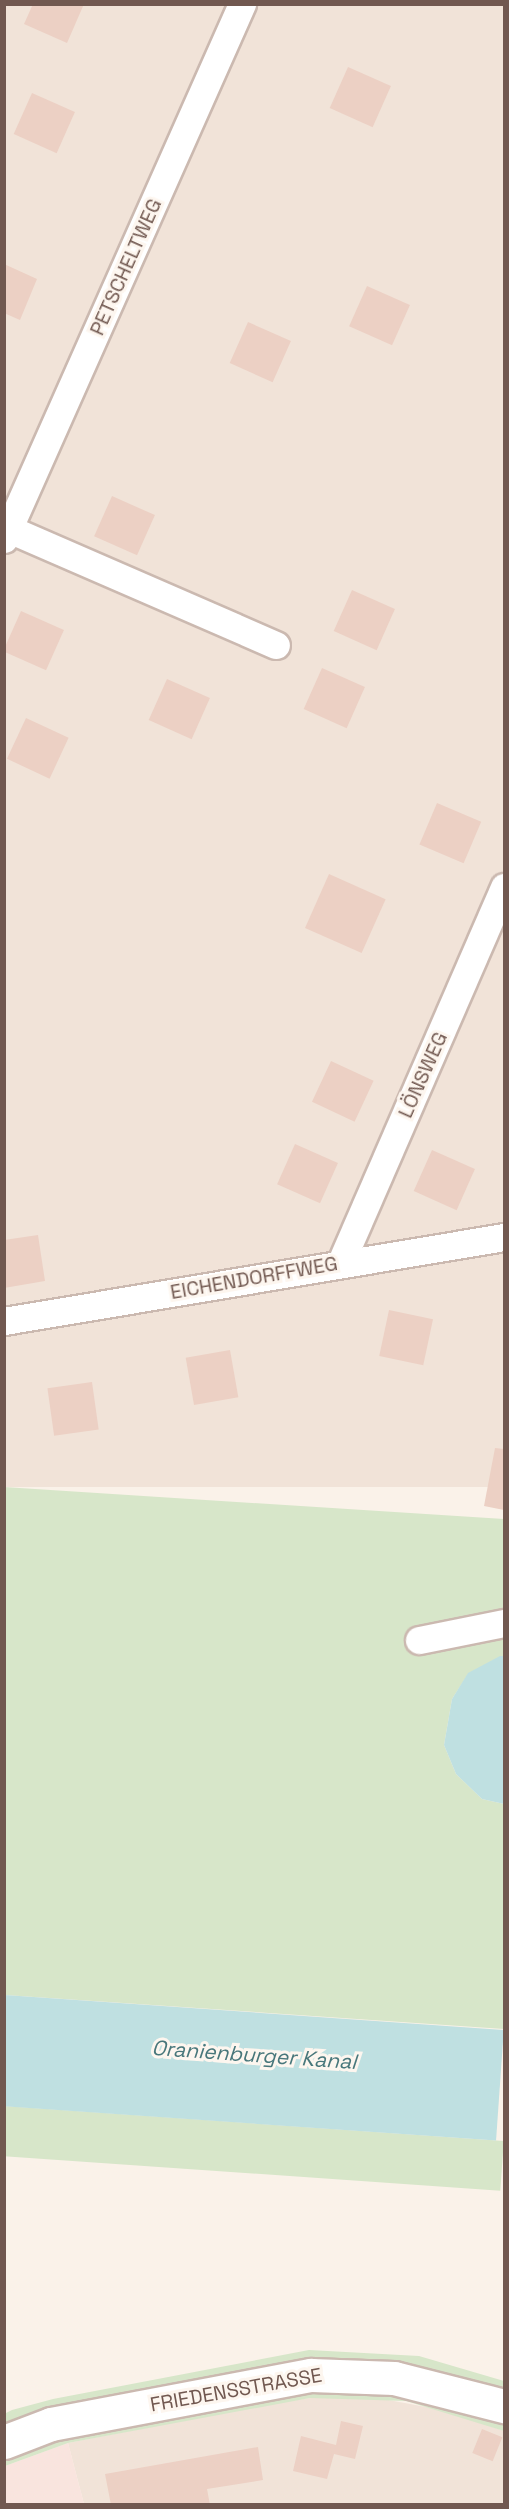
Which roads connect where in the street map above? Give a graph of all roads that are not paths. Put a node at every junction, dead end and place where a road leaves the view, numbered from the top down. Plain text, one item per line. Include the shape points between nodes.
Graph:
1 (242, 4) edge
2 (7, 534) edge
3 (276, 645) dead end
4 (504, 887) edge
5 (504, 1237) edge
6 (341, 1262) junction
7 (4, 1322) edge
8 (504, 1623) edge
9 (419, 1640) dead end
10 (504, 2406) edge
11 (4, 2442) edge

1 - 2 street, PETSCHELTWEG
2 - 3 street, PETSCHELTWEG
4 - 6 street, LÖNSWEG
5 - 6 street, EICHENDORFFWEG
6 - 7 street, EICHENDORFFWEG
8 - 9 street
10 - 11 street, FRIEDENSSTRASSE via 394,2378 311,2375 51,2424

